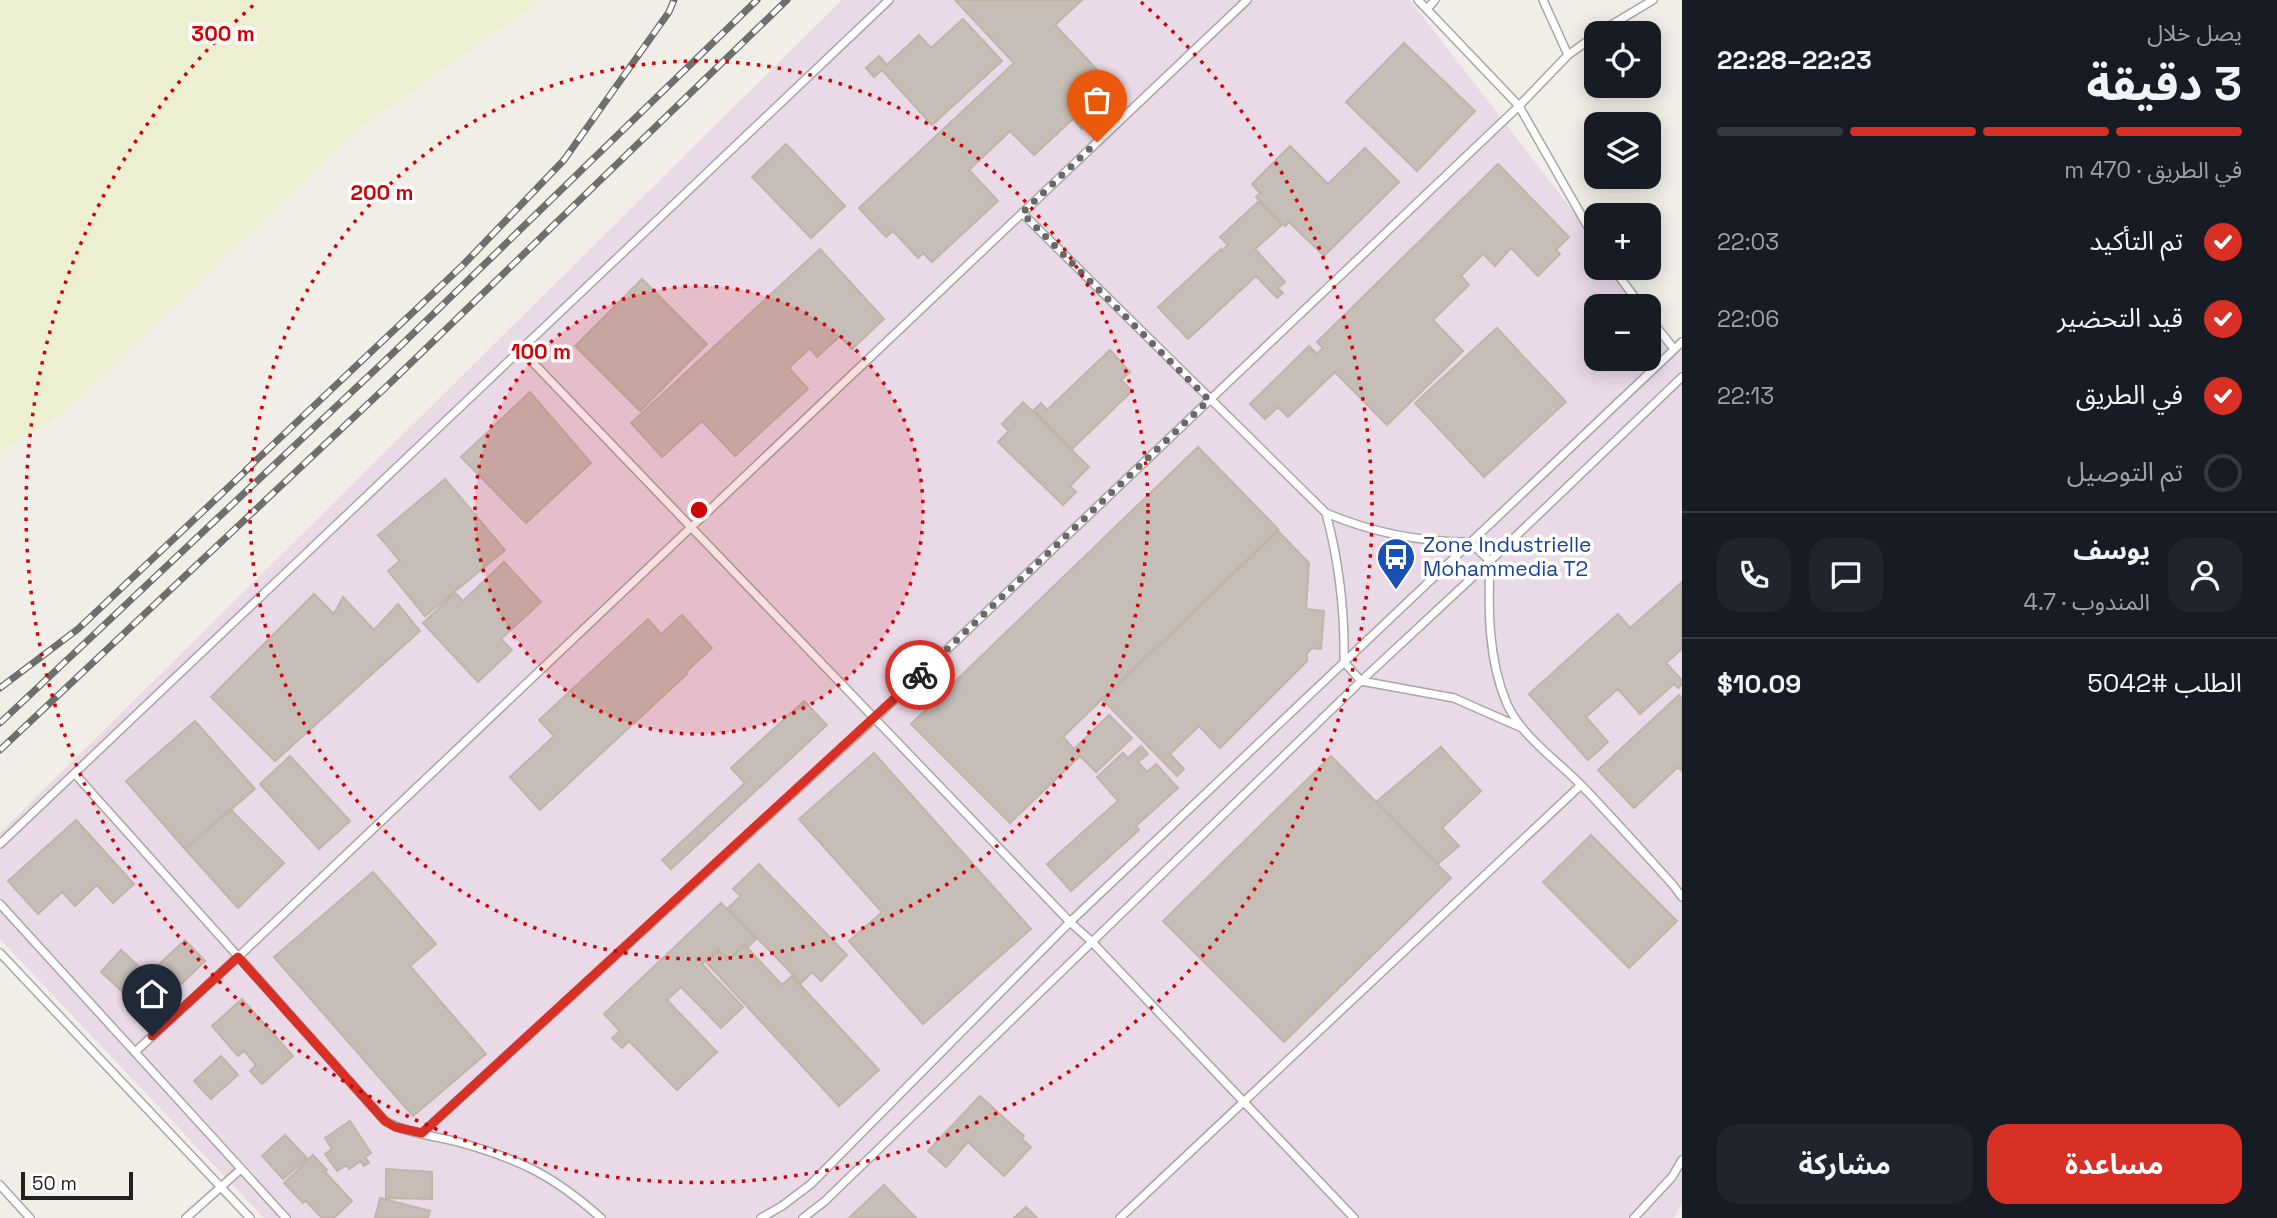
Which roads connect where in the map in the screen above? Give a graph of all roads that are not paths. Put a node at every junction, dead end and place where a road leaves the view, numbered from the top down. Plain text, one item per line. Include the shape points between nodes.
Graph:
1 (889, 0) edge
2 (1247, 0) edge
3 (1418, 0) edge
4 (1436, 0) edge
5 (1543, 0) edge
6 (1653, 0) edge
7 (1427, 9) junction
8 (1618, 21) edge
9 (1584, 43) edge
10 (1568, 55) junction
11 (1519, 106) junction
12 (1022, 213) junction
13 (1584, 220) edge
14 (1661, 332) edge
15 (1682, 342) edge
16 (520, 349) junction
17 (1674, 349) junction
18 (1682, 377) edge
19 (1209, 400) junction
20 (1326, 513) junction
21 (691, 527) junction
22 (1470, 542) junction
23 (1490, 561) junction
24 (1344, 662) junction
25 (1361, 681) junction
26 (875, 718) junction
27 (1522, 728) junction
28 (75, 774) junction
29 (1581, 785) junction
30 (0, 844) edge
31 (1682, 897) edge
32 (0, 904) edge
33 (1070, 922) junction
34 (1091, 941) junction
35 (0, 953) edge
36 (238, 957) junction
37 (135, 1052) junction
38 (1242, 1102) junction
39 (422, 1133) junction
40 (1682, 1160) edge
41 (242, 1169) junction
42 (0, 1185) edge
43 (221, 1187) junction
44 (30, 1218) edge
45 (186, 1218) edge
46 (250, 1218) edge
47 (286, 1218) edge
48 (600, 1218) edge
49 (761, 1218) edge
50 (803, 1218) edge
51 (1120, 1218) edge
52 (1354, 1218) edge
53 (1634, 1218) edge

1 - 16 lane
2 - 12 lane
3 - 7 lane
4 - 7 lane
5 - 10 lane
6 - 8 lane
7 - 11 lane
9 - 10 lane
10 - 11 lane
11 - 13 lane
11 - 19 lane
12 - 19 lane
12 - 21 lane
14 - 17 lane
15 - 17 lane
16 - 21 lane
16 - 28 lane
17 - 22 lane
18 - 23 lane
19 - 20 lane
19 - 26 lane
20 - 22 lane via 1392,535
20 - 24 lane via 1342,591
21 - 26 lane
21 - 36 lane
22 - 23 lane
22 - 24 lane
23 - 25 lane
23 - 27 lane via 1494,659 1507,705
24 - 25 lane
24 - 33 lane
25 - 27 lane via 1454,698
25 - 34 lane
26 - 33 lane
26 - 39 lane
27 - 29 lane
28 - 30 lane
28 - 36 lane
29 - 31 lane
29 - 38 lane
32 - 37 lane
33 - 34 lane
33 - 49 lane via 811,1184
34 - 38 lane
34 - 50 lane
35 - 43 lane
36 - 37 lane
36 - 39 lane via 385,1121
37 - 41 lane
38 - 51 lane
38 - 52 lane
39 - 48 lane via 532,1167 561,1184
40 - 53 lane
41 - 43 lane
41 - 47 lane
42 - 44 lane
43 - 45 lane
43 - 46 lane

